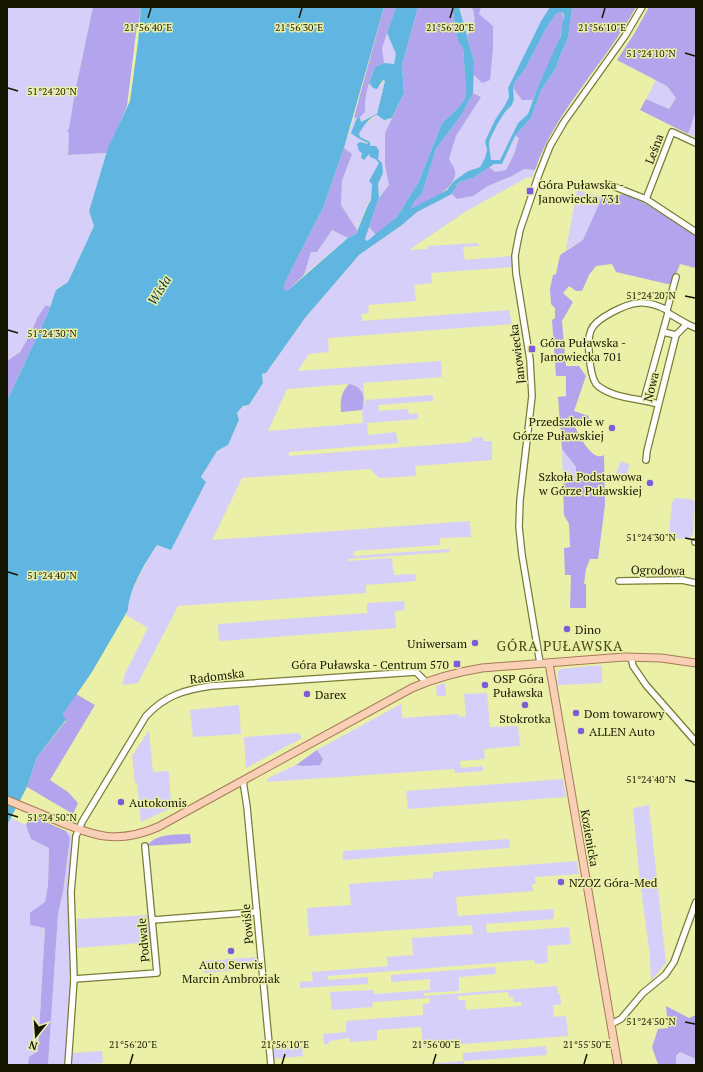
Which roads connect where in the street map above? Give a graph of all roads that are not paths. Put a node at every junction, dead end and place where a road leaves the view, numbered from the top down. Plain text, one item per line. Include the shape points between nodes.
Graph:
1 (642, 7) edge
2 (696, 144) edge
3 (610, 185) dead end
4 (646, 199) junction
5 (696, 232) edge
6 (676, 277) dead end
7 (668, 311) junction
8 (687, 324) junction
9 (696, 328) edge
10 (663, 332) junction
11 (676, 335) junction
12 (644, 400) junction
13 (658, 404) junction
14 (646, 460) dead end
15 (619, 581) dead end
16 (696, 583) edge
17 (631, 657) junction
18 (540, 663) junction
19 (549, 663) junction
20 (696, 663) edge
21 (426, 682) junction
22 (696, 742) edge
23 (243, 781) junction
24 (7, 800) edge
25 (78, 829) junction
26 (146, 846) dead end
27 (696, 902) edge
28 (257, 912) junction
29 (152, 920) junction
30 (74, 979) junction
31 (611, 1024) junction
32 (68, 1065) edge
33 (271, 1065) edge
34 (618, 1065) edge

1 - 18 street, Janowiecka via 625,36 564,122 547,152 520,230 515,256 531,370 532,396 520,505 520,536
2 - 4 street, Leśna via 672,132
3 - 4 street
4 - 5 street
6 - 7 street
7 - 8 street
7 - 10 street
7 - 12 street via 647,304 630,305 608,315 592,328 588,348 595,383 620,397
8 - 9 street
8 - 11 street
10 - 11 street
10 - 12 street
11 - 13 street, Nowa
12 - 13 street
13 - 14 street, Nowa
15 - 16 street, Ogrodowa via 682,580
17 - 19 main road
17 - 20 main road
17 - 22 street via 633,666 646,685
18 - 19 main road
18 - 21 main road via 461,671
19 - 31 main road, Kozienicka
21 - 23 main road
21 - 25 street, Radomska via 416,672 211,686 175,694 157,705 146,716
23 - 25 main road via 158,827 138,835 107,837
23 - 28 street, Powiśle
24 - 25 main road
25 - 30 street via 71,892
26 - 29 street, Podwale
27 - 31 street via 674,962 621,1019
28 - 29 street
28 - 33 street, Powiśle
29 - 30 street, Podwale via 157,973
30 - 32 street
31 - 34 main road, Kozienicka

